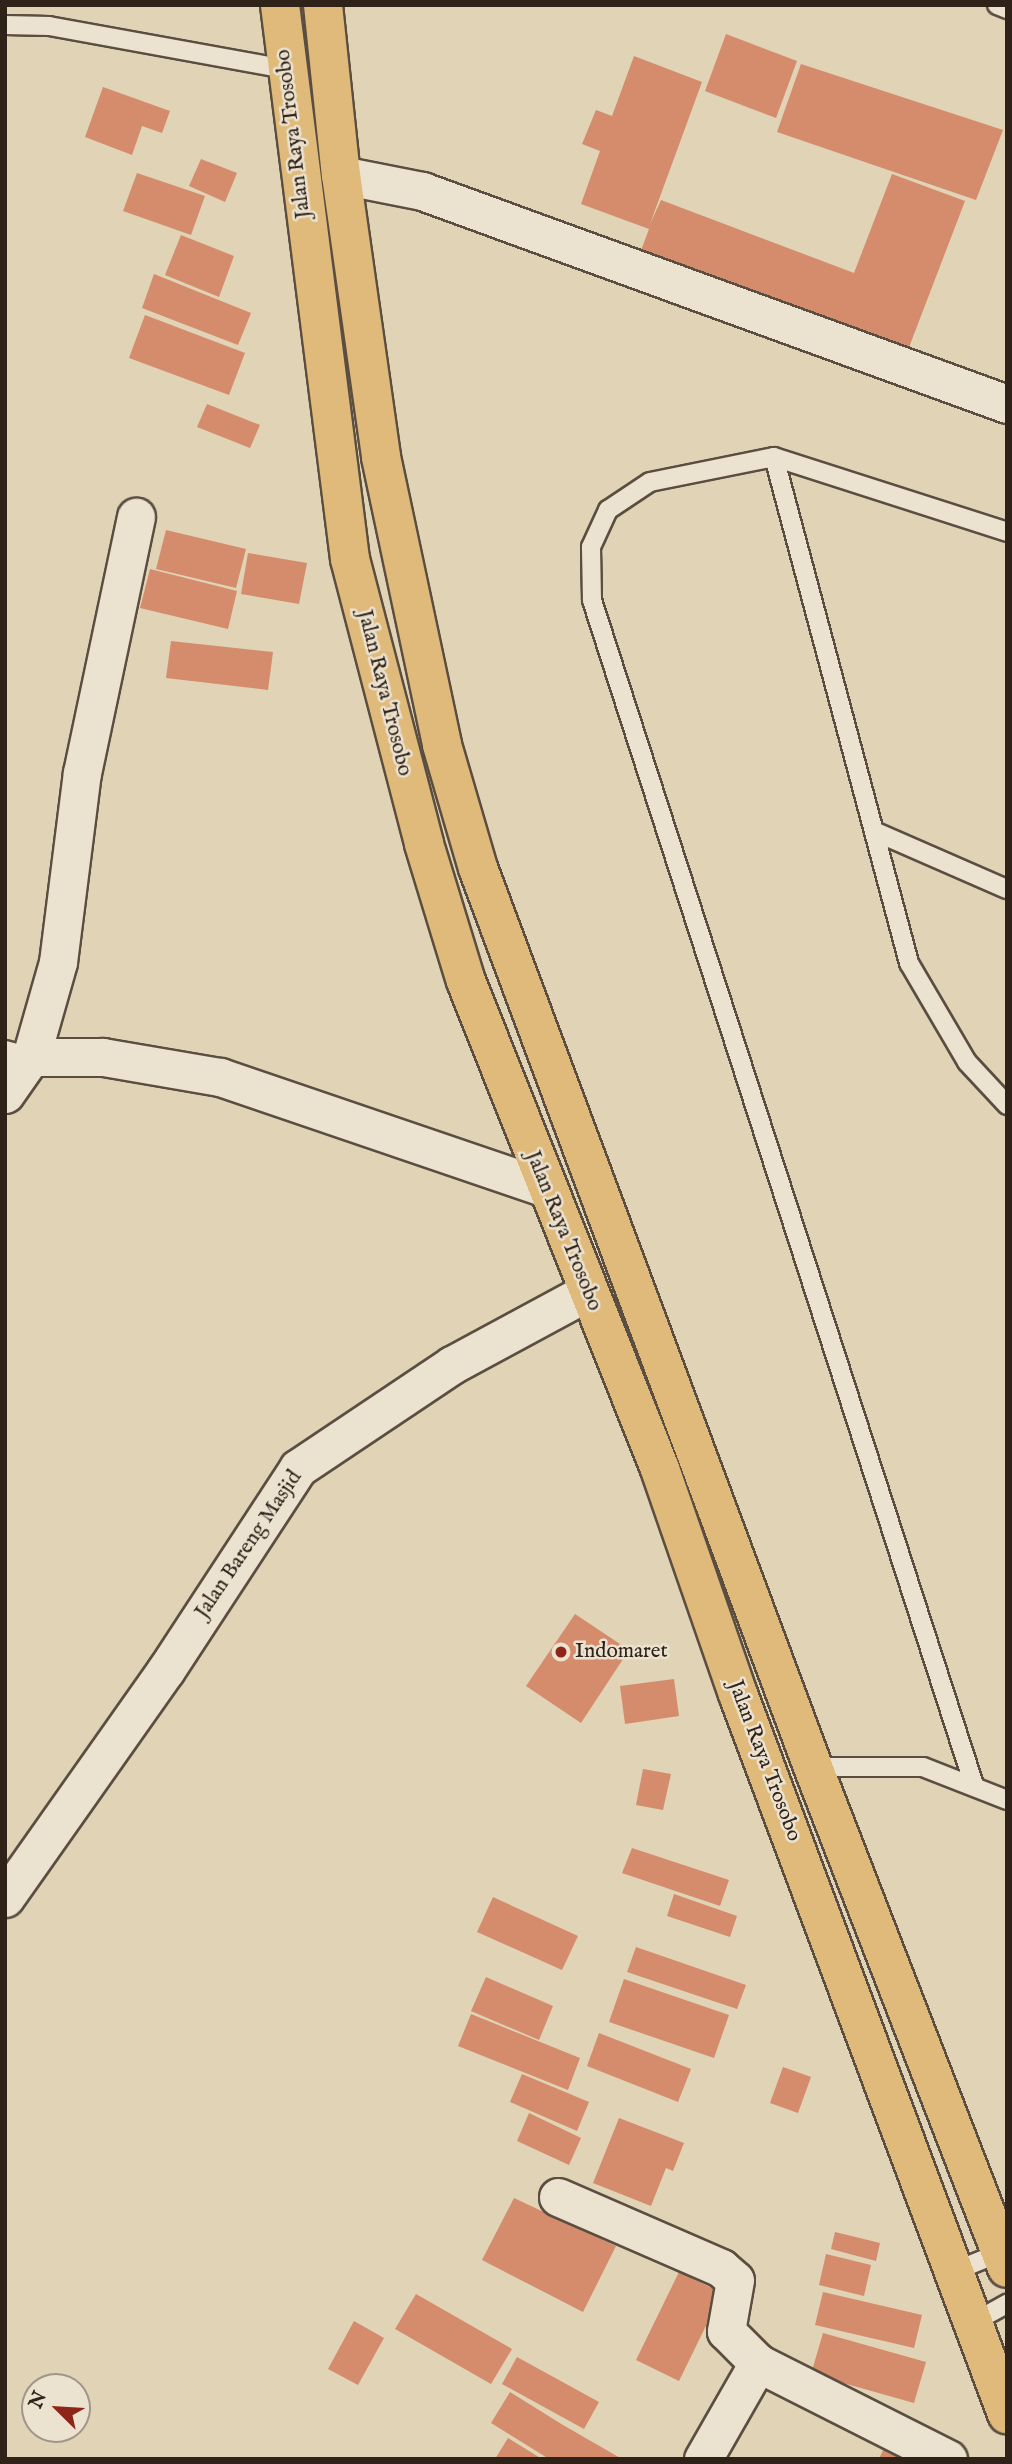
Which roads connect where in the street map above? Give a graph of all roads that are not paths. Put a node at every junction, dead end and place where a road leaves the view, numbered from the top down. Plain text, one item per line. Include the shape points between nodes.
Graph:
1 (280, 5) edge
2 (323, 5) edge
3 (997, 5) edge
4 (1007, 9) edge
5 (5, 25) edge
6 (286, 69) junction
7 (357, 177) junction
8 (1007, 404) edge
9 (775, 457) junction
10 (136, 517) dead end
11 (1007, 532) edge
12 (874, 831) junction
13 (1007, 889) edge
14 (18, 1053) edge
15 (5, 1094) edge
16 (1007, 1105) edge
17 (544, 1186) junction
18 (587, 1292) junction
19 (827, 1766) junction
20 (974, 1785) junction
21 (1007, 1800) edge
22 (5, 1898) edge
23 (558, 2197) dead end
24 (1005, 2257) edge
25 (955, 2271) junction
26 (1007, 2304) edge
27 (974, 2322) junction
28 (758, 2363) junction
29 (1007, 2414) edge
30 (703, 2459) edge
31 (948, 2459) edge

1 - 6 highway, Jalan Raya Trosobo
2 - 7 highway, Jalan Raya Trosobo
3 - 4 lane
5 - 6 lane via 49,26
6 - 17 highway, Jalan Raya Trosobo via 350,559 396,742 458,957
7 - 8 street via 422,191
7 - 19 highway, Jalan Raya Trosobo via 398,548 442,745 478,868
9 - 11 lane
9 - 12 lane
9 - 20 lane via 650,482 608,510 591,547 592,600
10 - 14 street via 82,773 58,962
12 - 13 lane
12 - 16 lane via 909,963 967,1062
14 - 15 street
14 - 17 street via 103,1057 220,1077
17 - 18 highway, Jalan Raya Trosobo
18 - 22 street, Jalan Bareng Masjid via 452,1365 298,1468 166,1670
18 - 25 highway, Jalan Raya Trosobo via 660,1469 738,1694
19 - 20 lane via 923,1767
19 - 24 highway, Jalan Raya Trosobo
20 - 21 lane
23 - 28 street via 721,2268 735,2280 726,2331
24 - 25 lane
25 - 27 highway, Jalan Raya Trosobo
26 - 27 lane
27 - 29 highway, Jalan Raya Trosobo
28 - 30 street
28 - 31 street

